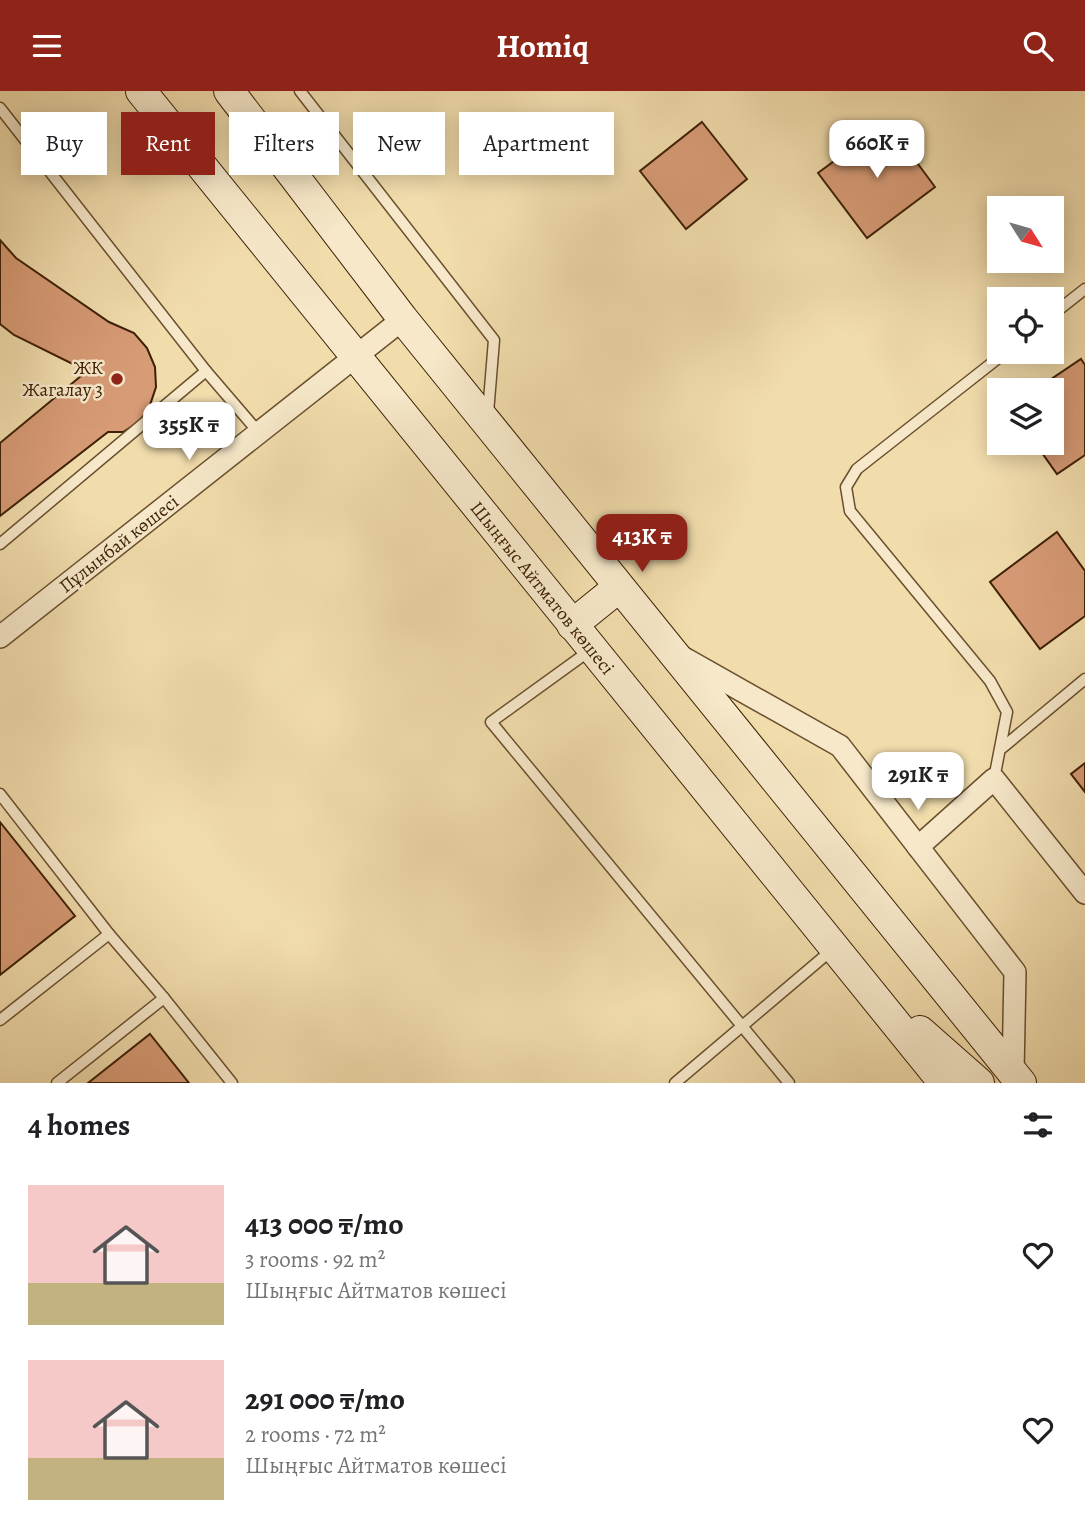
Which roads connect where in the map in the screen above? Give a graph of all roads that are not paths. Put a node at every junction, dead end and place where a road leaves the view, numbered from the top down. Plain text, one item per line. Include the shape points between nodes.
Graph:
1 (141, 91) edge
2 (229, 91) edge
3 (300, 91) edge
4 (0, 109) edge
5 (1085, 289) edge
6 (1064, 306) edge
7 (403, 319) junction
8 (355, 357) junction
9 (991, 364) edge
10 (206, 371) junction
11 (487, 423) junction
12 (260, 434) junction
13 (0, 544) edge
14 (620, 586) junction
15 (572, 625) junction
16 (0, 637) edge
17 (592, 649) junction
18 (671, 651) junction
19 (1085, 679) edge
20 (1002, 748) junction
21 (994, 779) junction
22 (0, 794) edge
23 (918, 847) junction
24 (1084, 889) edge
25 (109, 934) junction
26 (835, 947) junction
27 (164, 998) junction
28 (884, 1008) junction
29 (0, 1020) edge
30 (742, 1025) junction
31 (1017, 1078) edge
32 (57, 1083) edge
33 (232, 1083) edge
34 (675, 1083) edge
35 (789, 1083) edge
36 (944, 1083) edge
37 (979, 1083) edge

1 - 8 main road, Шыңғыс Айтматов көшесі
2 - 7 main road
3 - 11 lane via 495,341
4 - 10 lane
5 - 6 lane
7 - 8 street, Пұлынбай көшесі
7 - 11 main road
8 - 12 street, Пұлынбай көшесі
8 - 15 main road, Шыңғыс Айтматов көшесі
9 - 20 lane via 857,469 846,487 850,511 990,681 1007,712
10 - 12 lane
10 - 13 lane
11 - 14 main road
12 - 16 street, Пұлынбай көшесі
14 - 15 main road
14 - 18 main road
15 - 17 main road, Шыңғыс Айтматов көшесі
17 - 26 main road, Шыңғыс Айтматов көшесі
17 - 30 lane via 491,722
18 - 23 street via 840,746
18 - 31 main road
19 - 20 lane
20 - 21 lane
21 - 23 street
21 - 24 street
22 - 25 lane
23 - 31 street via 1015,972
25 - 27 lane
25 - 29 lane
26 - 28 main road, Шыңғыс Айтматов көшесі
26 - 30 lane
27 - 32 lane
27 - 33 lane
28 - 36 main road, Шыңғыс Айтматов көшесі
28 - 37 main road via 923,1034
30 - 34 lane
30 - 35 lane

